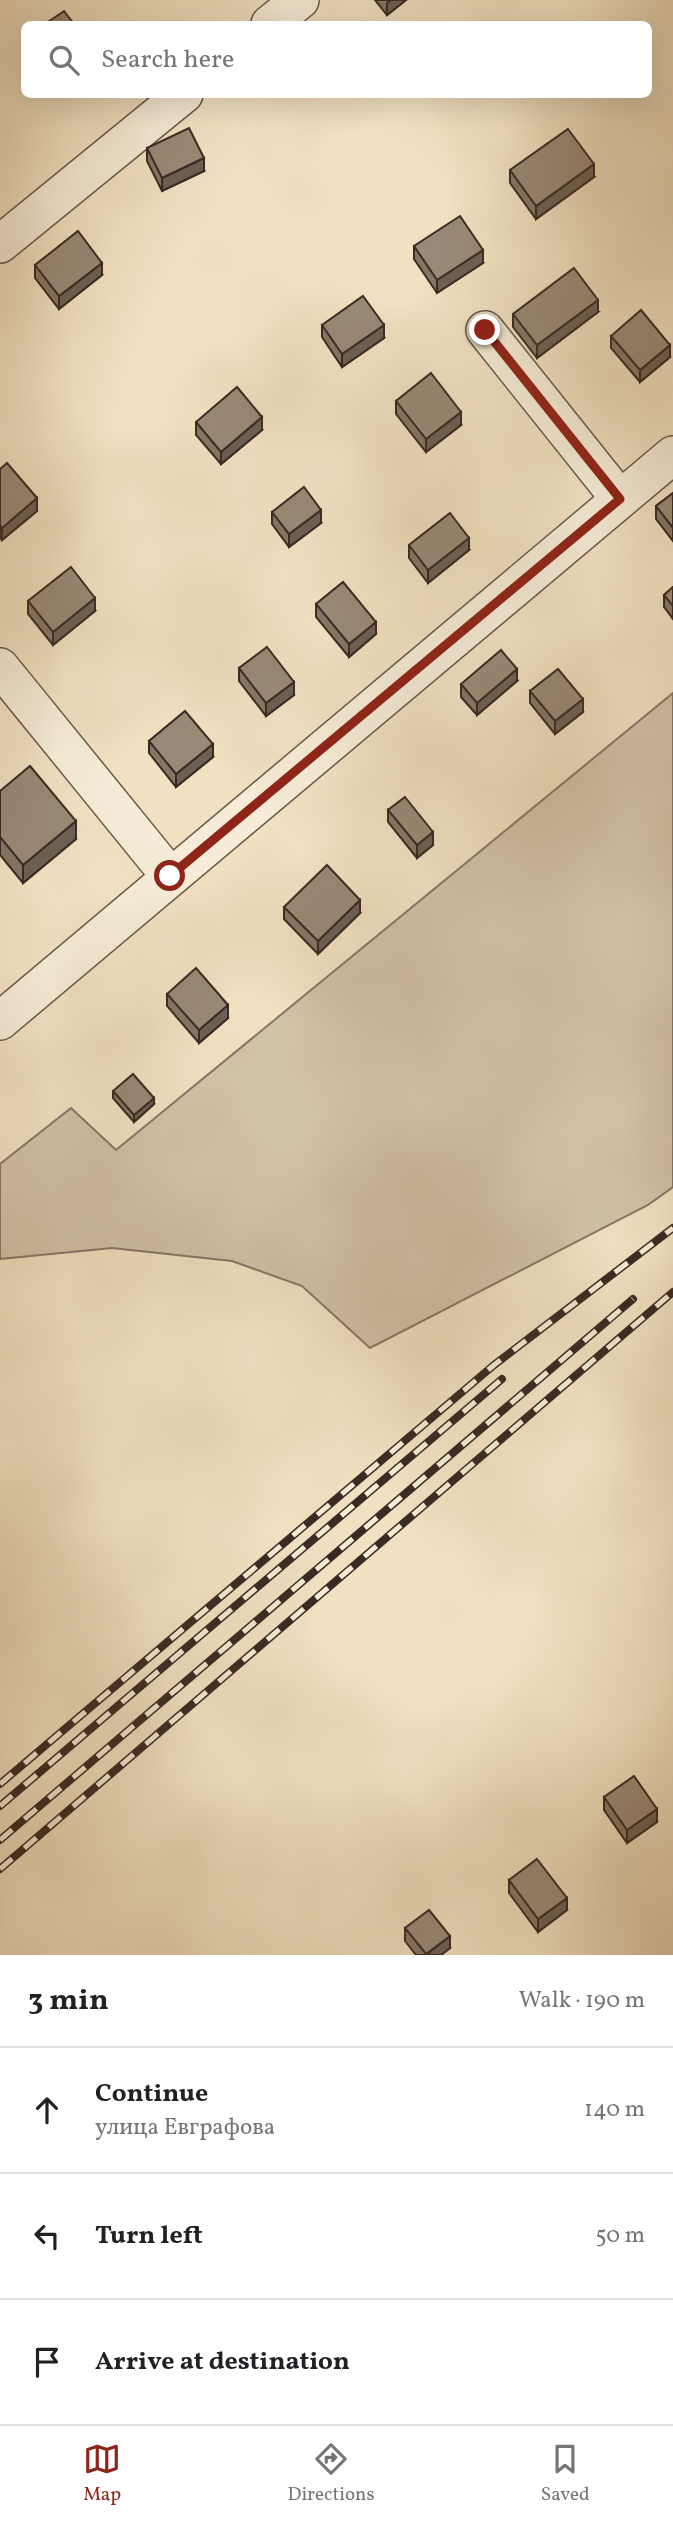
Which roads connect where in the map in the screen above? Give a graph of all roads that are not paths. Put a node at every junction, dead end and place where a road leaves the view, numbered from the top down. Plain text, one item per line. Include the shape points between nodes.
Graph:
1 (300, 0) edge
2 (274, 21) edge
3 (179, 98) edge
4 (0, 244) edge
5 (485, 330) dead end
6 (673, 455) edge
7 (620, 499) junction
8 (0, 667) edge
9 (170, 876) junction
10 (0, 1021) edge

1 - 2 street
3 - 4 street
5 - 7 street
6 - 7 street
7 - 9 street
8 - 9 street
9 - 10 street

